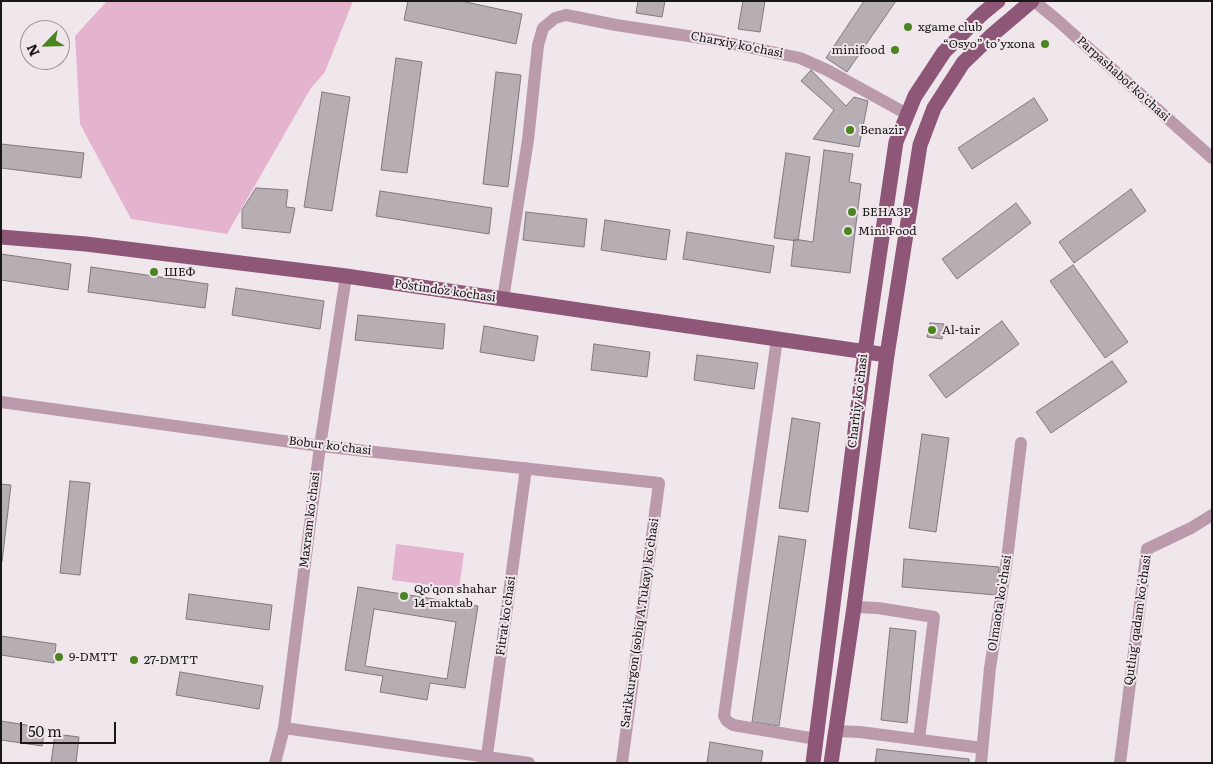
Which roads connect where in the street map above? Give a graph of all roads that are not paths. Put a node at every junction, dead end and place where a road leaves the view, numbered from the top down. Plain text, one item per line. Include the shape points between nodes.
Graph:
1 (998, 1) edge
2 (1033, 1) edge
3 (908, 114) junction
4 (1210, 153) edge
5 (1, 236) edge
6 (346, 276) junction
7 (502, 299) junction
8 (777, 339) junction
9 (864, 352) junction
10 (888, 355) junction
11 (1, 402) edge
12 (1021, 443) dead end
13 (320, 446) junction
14 (526, 468) junction
15 (659, 483) joint
16 (1212, 516) edge
17 (854, 607) junction
18 (284, 728) junction
19 (836, 731) junction
20 (816, 739) junction
21 (919, 740) junction
22 (982, 748) junction
23 (487, 760) edge
24 (275, 763) edge
25 (530, 763) edge
26 (622, 763) edge
27 (813, 763) edge
28 (831, 763) edge
29 (981, 763) edge
30 (1120, 763) edge

1 - 3 main road, Charhiy ko'chasi via 944,52 915,96
2 - 4 street, Parpashabof ko'chasi
2 - 10 main road, Charhiy ko'chasi via 963,63 934,108 920,144
3 - 7 street, Charxiy ko'chasi via 800,58 566,15 555,18 543,28 538,45 528,140
3 - 9 main road, Charhiy ko'chasi via 896,142
5 - 6 main road, Poʻstindoʻz koʻchasi
6 - 7 main road, Poʻstindoʻz koʻchasi
6 - 13 street, Maxram ko'chasi
7 - 8 main road, Poʻstindoʻz koʻchasi
8 - 9 main road, Poʻstindoʻz koʻchasi
8 - 20 street via 724,716 733,725
9 - 10 main road, Poʻstindoʻz koʻchasi
9 - 20 main road, Charhiy ko'chasi
10 - 17 main road, Charhiy ko'chasi
11 - 13 street, Bobur ko'chasi
12 - 22 street, Olmaota ko'chasi
13 - 14 street, Bobur ko'chasi
13 - 18 street, Maxram ko'chasi
14 - 15 street, Bobur ko'chasi
14 - 23 street, Fitrat ko'chasi
15 - 26 street, Sarikkurgon (sobiq A.Tukay) ko'chasi
16 - 30 street, Qutlug' qadam ko'chasi via 1147,549
17 - 19 main road, Charhiy ko'chasi
17 - 21 street via 934,617
18 - 23 street
18 - 24 street, Maxram ko'chasi
19 - 21 street
19 - 28 main road, Charhiy ko'chasi
20 - 27 main road, Charhiy ko'chasi
21 - 22 street
22 - 29 street, Olmaota ko'chasi
23 - 25 street

